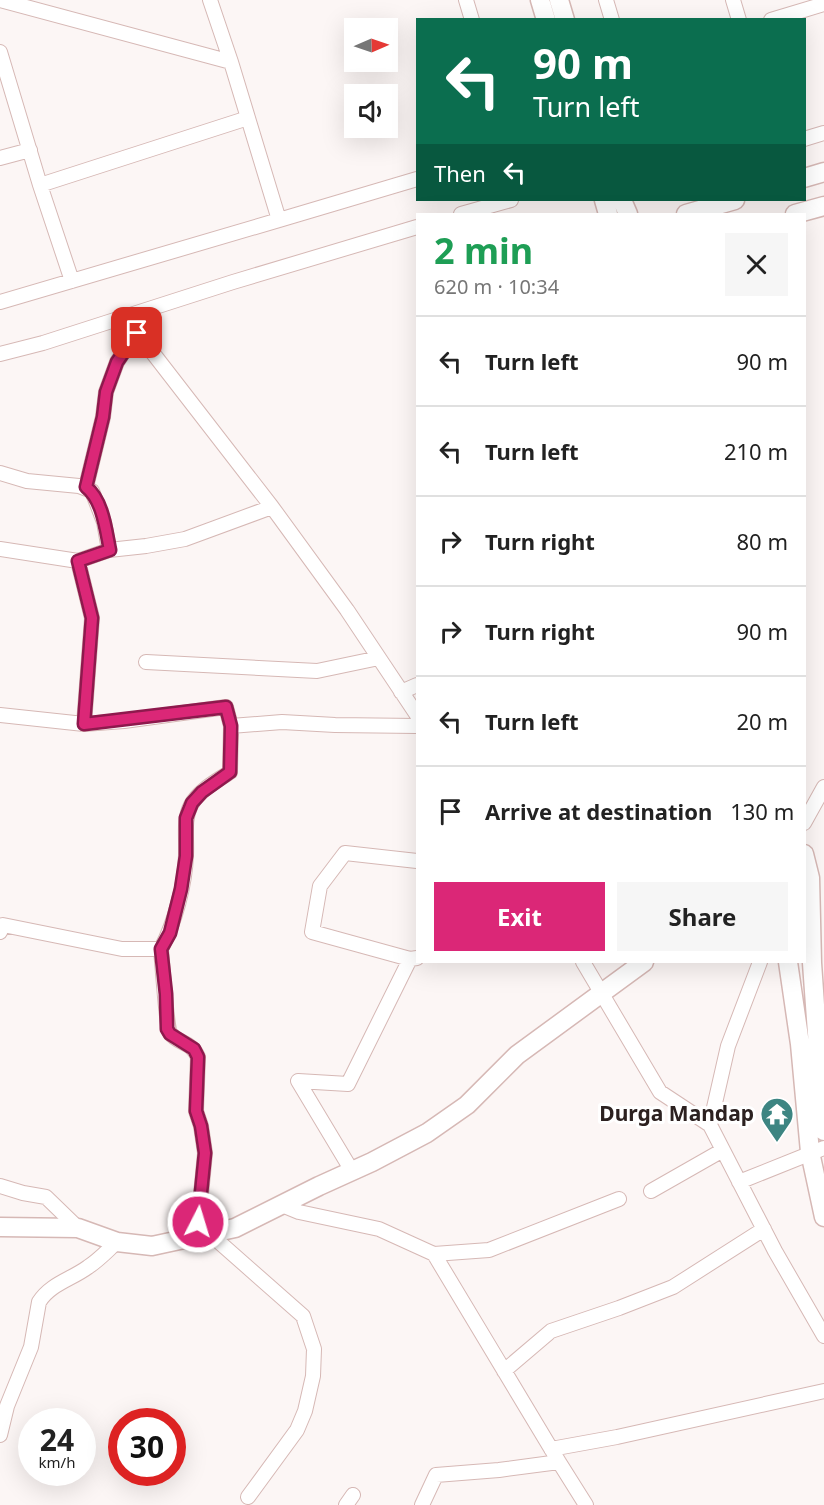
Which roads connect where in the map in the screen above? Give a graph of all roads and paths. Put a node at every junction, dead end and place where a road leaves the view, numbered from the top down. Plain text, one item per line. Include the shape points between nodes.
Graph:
1 (0, 0) edge
2 (210, 0) edge
3 (466, 0) edge
4 (540, 0) edge
5 (559, 0) edge
6 (606, 0) edge
7 (733, 0) edge
8 (823, 3) edge
9 (471, 18) edge
10 (545, 18) edge
11 (564, 18) edge
12 (611, 18) edge
13 (738, 18) edge
14 (777, 18) edge
15 (0, 51) edge
16 (231, 62) junction
17 (248, 118) junction
18 (824, 133) edge
19 (806, 138) edge
20 (30, 150) junction
21 (0, 158) edge
22 (824, 172) edge
23 (806, 177) edge
24 (416, 178) edge
25 (40, 185) junction
26 (507, 201) edge
27 (732, 201) edge
28 (465, 213) edge
29 (690, 213) edge
30 (279, 220) junction
31 (416, 228) edge
32 (72, 281) junction
33 (0, 302) edge
34 (125, 317) junction
35 (137, 333) junction
36 (0, 354) edge
37 (0, 473) edge
38 (86, 487) junction
39 (272, 507) junction
40 (0, 549) edge
41 (110, 550) junction
42 (78, 561) junction
43 (380, 658) junction
44 (146, 662) dead end
45 (416, 685) edge
46 (401, 692) junction
47 (416, 714) edge
48 (0, 715) edge
49 (84, 724) junction
50 (231, 726) junction
51 (416, 726) edge
52 (824, 787) edge
53 (806, 818) edge
54 (416, 861) edge
55 (806, 862) edge
56 (1, 925) edge
57 (161, 949) junction
58 (413, 959) edge
59 (584, 963) edge
60 (643, 963) edge
61 (760, 963) edge
62 (788, 963) edge
63 (601, 991) junction
64 (710, 1125) junction
65 (824, 1131) edge
66 (723, 1150) junction
67 (817, 1150) edge
68 (351, 1171) junction
69 (740, 1182) junction
70 (0, 1186) edge
71 (651, 1191) dead end
72 (619, 1199) dead end
73 (282, 1205) junction
74 (824, 1217) edge
75 (0, 1227) edge
76 (78, 1228) junction
77 (764, 1229) junction
78 (203, 1235) junction
79 (117, 1242) junction
80 (434, 1254) junction
81 (824, 1336) edge
82 (504, 1371) junction
83 (824, 1391) edge
84 (0, 1435) edge
85 (551, 1449) junction
86 (559, 1462) junction
87 (249, 1502) edge
88 (422, 1505) edge
89 (586, 1505) edge

1 - 16 street
2 - 16 street
3 - 9 street
4 - 10 street
5 - 11 street
6 - 12 street
7 - 13 street
8 - 14 street
15 - 20 street
16 - 17 street
17 - 25 street
17 - 30 street
18 - 19 street
20 - 21 street
20 - 25 street
22 - 23 street
24 - 30 street
25 - 32 street
26 - 28 street
27 - 29 street
30 - 32 street
31 - 34 street
32 - 33 street
34 - 35 street
34 - 36 street
35 - 38 street via 117,362 106,392
35 - 39 street
37 - 38 street via 27,481
38 - 41 street via 99,507
39 - 41 street via 185,539
39 - 43 street
40 - 42 street
41 - 42 street
42 - 49 street via 92,618
43 - 44 street via 317,671
43 - 46 street
45 - 46 street
46 - 47 street
48 - 49 street
49 - 50 street via 226,707
50 - 51 street via 282,722
50 - 57 street via 230,772 202,792 186,818 181,889 170,933
52 - 53 street
54 - 58 street via 345,853 320,886 312,932
55 - 65 street
56 - 57 street via 122,949
57 - 78 street via 167,1029 194,1049 198,1057 196,1111 205,1153
58 - 68 street via 348,1084 298,1081
59 - 63 street
60 - 63 street
61 - 64 street via 728,1046
62 - 67 street
63 - 64 street via 660,1092
63 - 68 street via 517,1055 468,1105 427,1133
64 - 66 street
66 - 69 street
66 - 71 street
67 - 69 street
67 - 74 street
68 - 73 street
69 - 77 street
70 - 76 street via 46,1197
72 - 80 street via 489,1250
73 - 78 street via 235,1228
73 - 80 street via 379,1229
75 - 76 street
76 - 79 street
77 - 81 street
77 - 82 street via 673,1287 551,1331
78 - 79 street via 152,1246
78 - 87 street via 303,1316 314,1349 313,1376 297,1430
79 - 84 street via 90,1266 50,1289 39,1302 31,1347 7,1406
80 - 82 street
82 - 85 street
83 - 85 street
85 - 86 street
86 - 88 street via 436,1475
86 - 89 street

